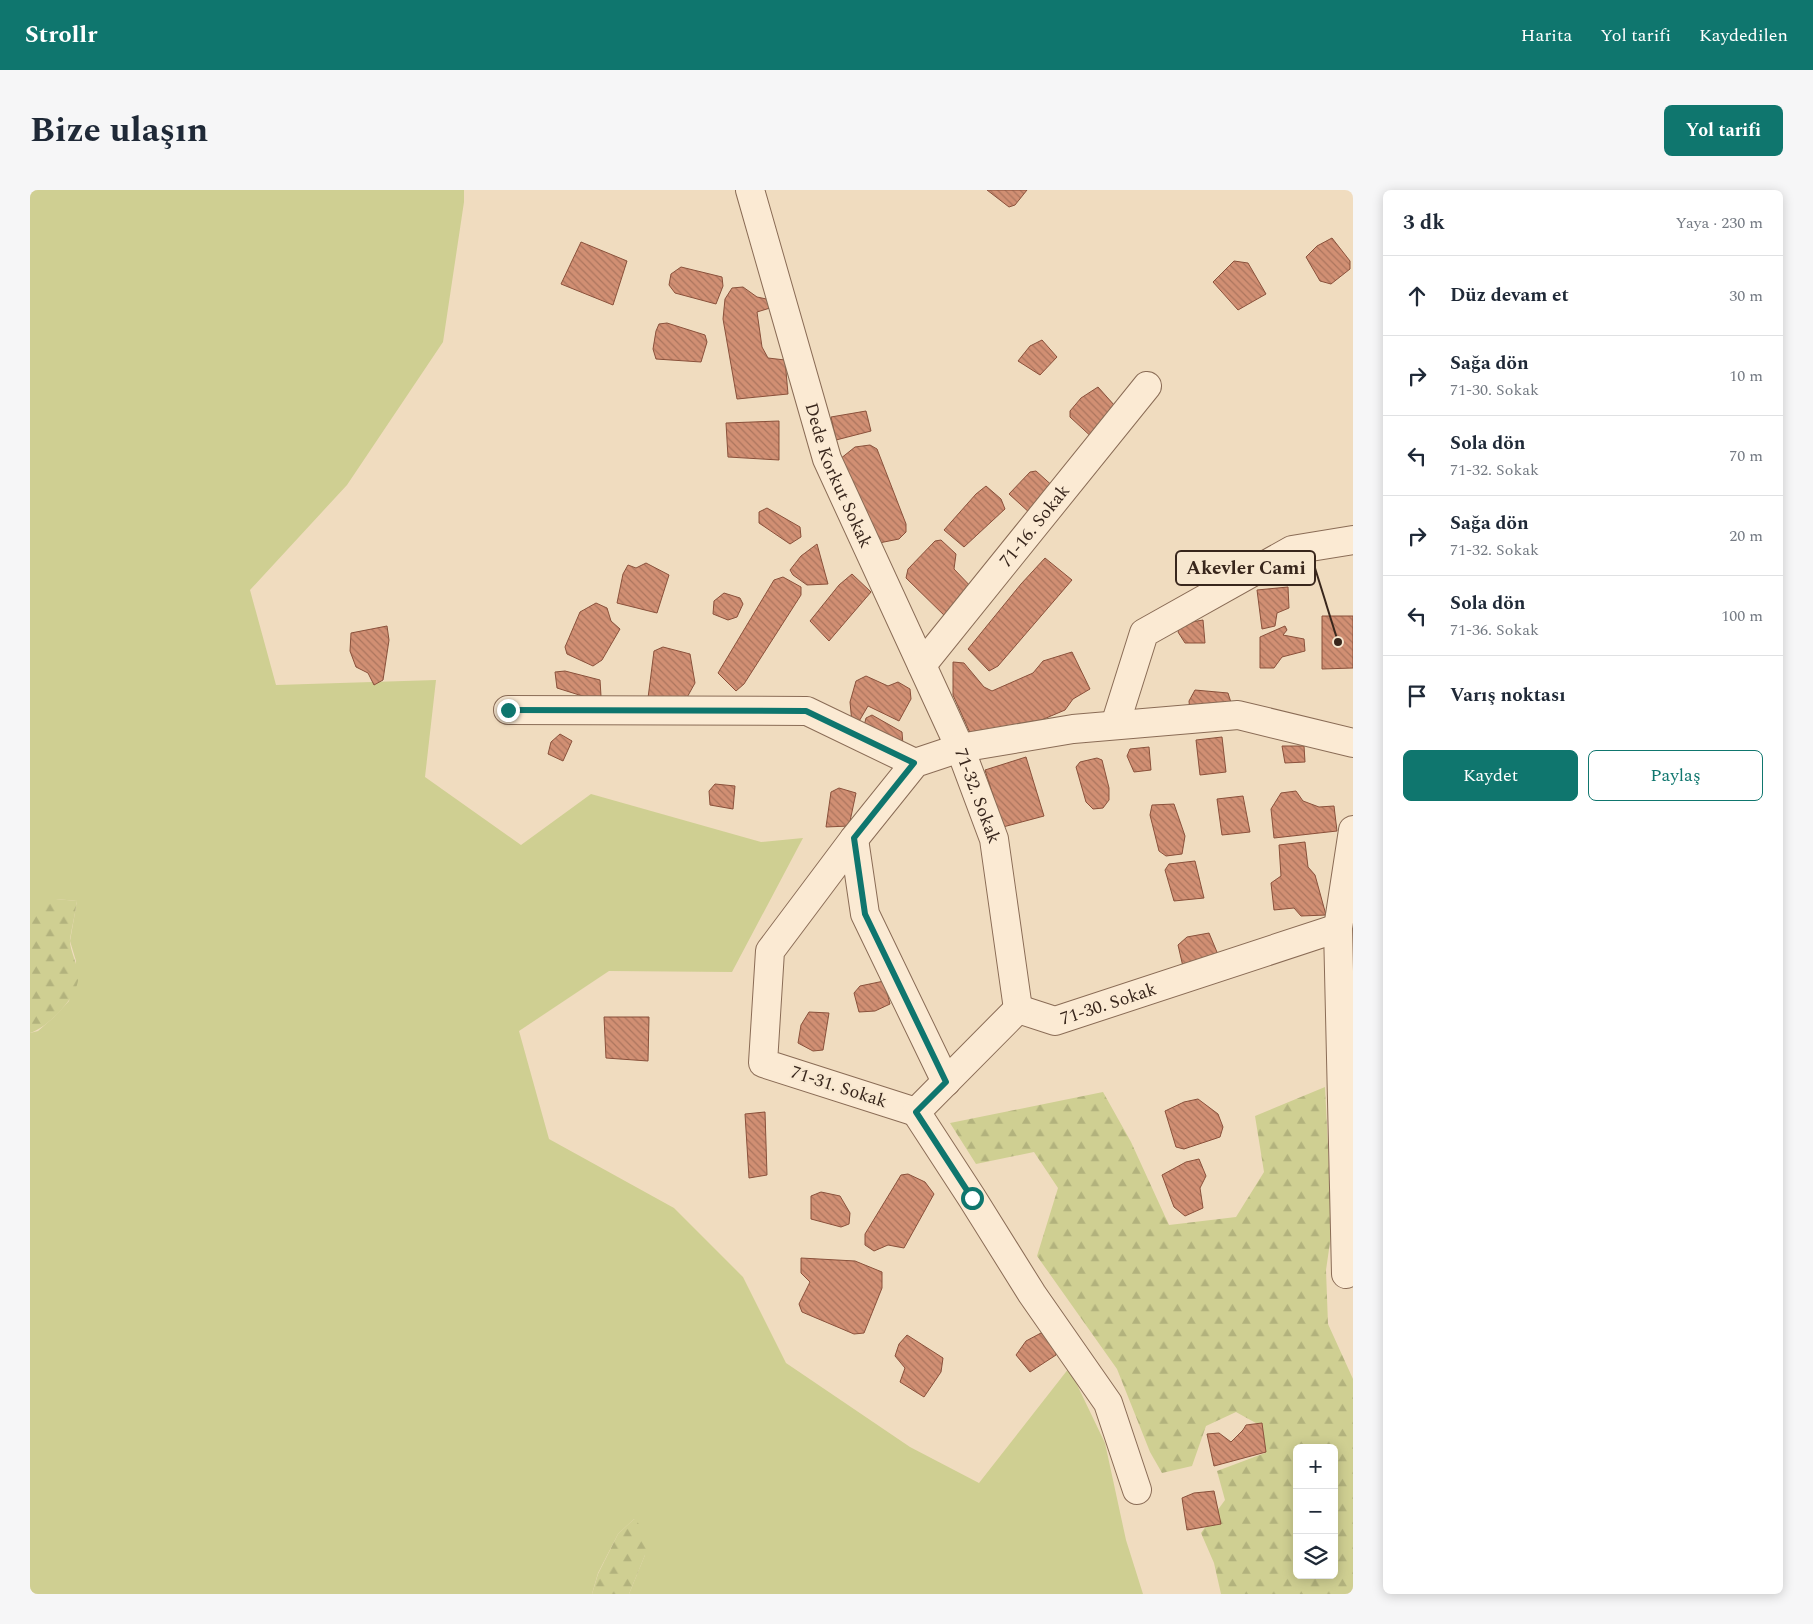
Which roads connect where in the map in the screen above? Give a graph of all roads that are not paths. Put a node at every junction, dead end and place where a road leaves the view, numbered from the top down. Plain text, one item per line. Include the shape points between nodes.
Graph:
1 (750, 190) edge
2 (1147, 386) dead end
3 (1353, 540) edge
4 (922, 664) junction
5 (508, 710) dead end
6 (1115, 725) junction
7 (1353, 743) edge
8 (960, 748) junction
9 (914, 763) junction
10 (1353, 830) edge
11 (854, 838) junction
12 (1338, 928) junction
13 (1018, 1009) junction
14 (946, 1082) junction
15 (916, 1112) junction
16 (1346, 1274) dead end
17 (1136, 1490) dead end

1 - 4 street, Dede Korkut Sokak via 827,460
2 - 4 street, 71-16. Sokak
3 - 6 street via 1292,550 1144,633
4 - 8 street, Dede Korkut Sokak
5 - 9 street via 806,711
6 - 7 street via 1238,715
6 - 8 street
8 - 9 street, 71-32. Sokak
8 - 13 street, 71-32. Sokak via 994,840
9 - 11 street
10 - 12 street
11 - 14 street via 865,914
11 - 15 street, 71-31. Sokak via 770,950 763,1063
12 - 13 street, 71-30. Sokak via 1055,1021
12 - 16 street
13 - 14 street
14 - 15 street
15 - 17 street via 1032,1294 1108,1403

